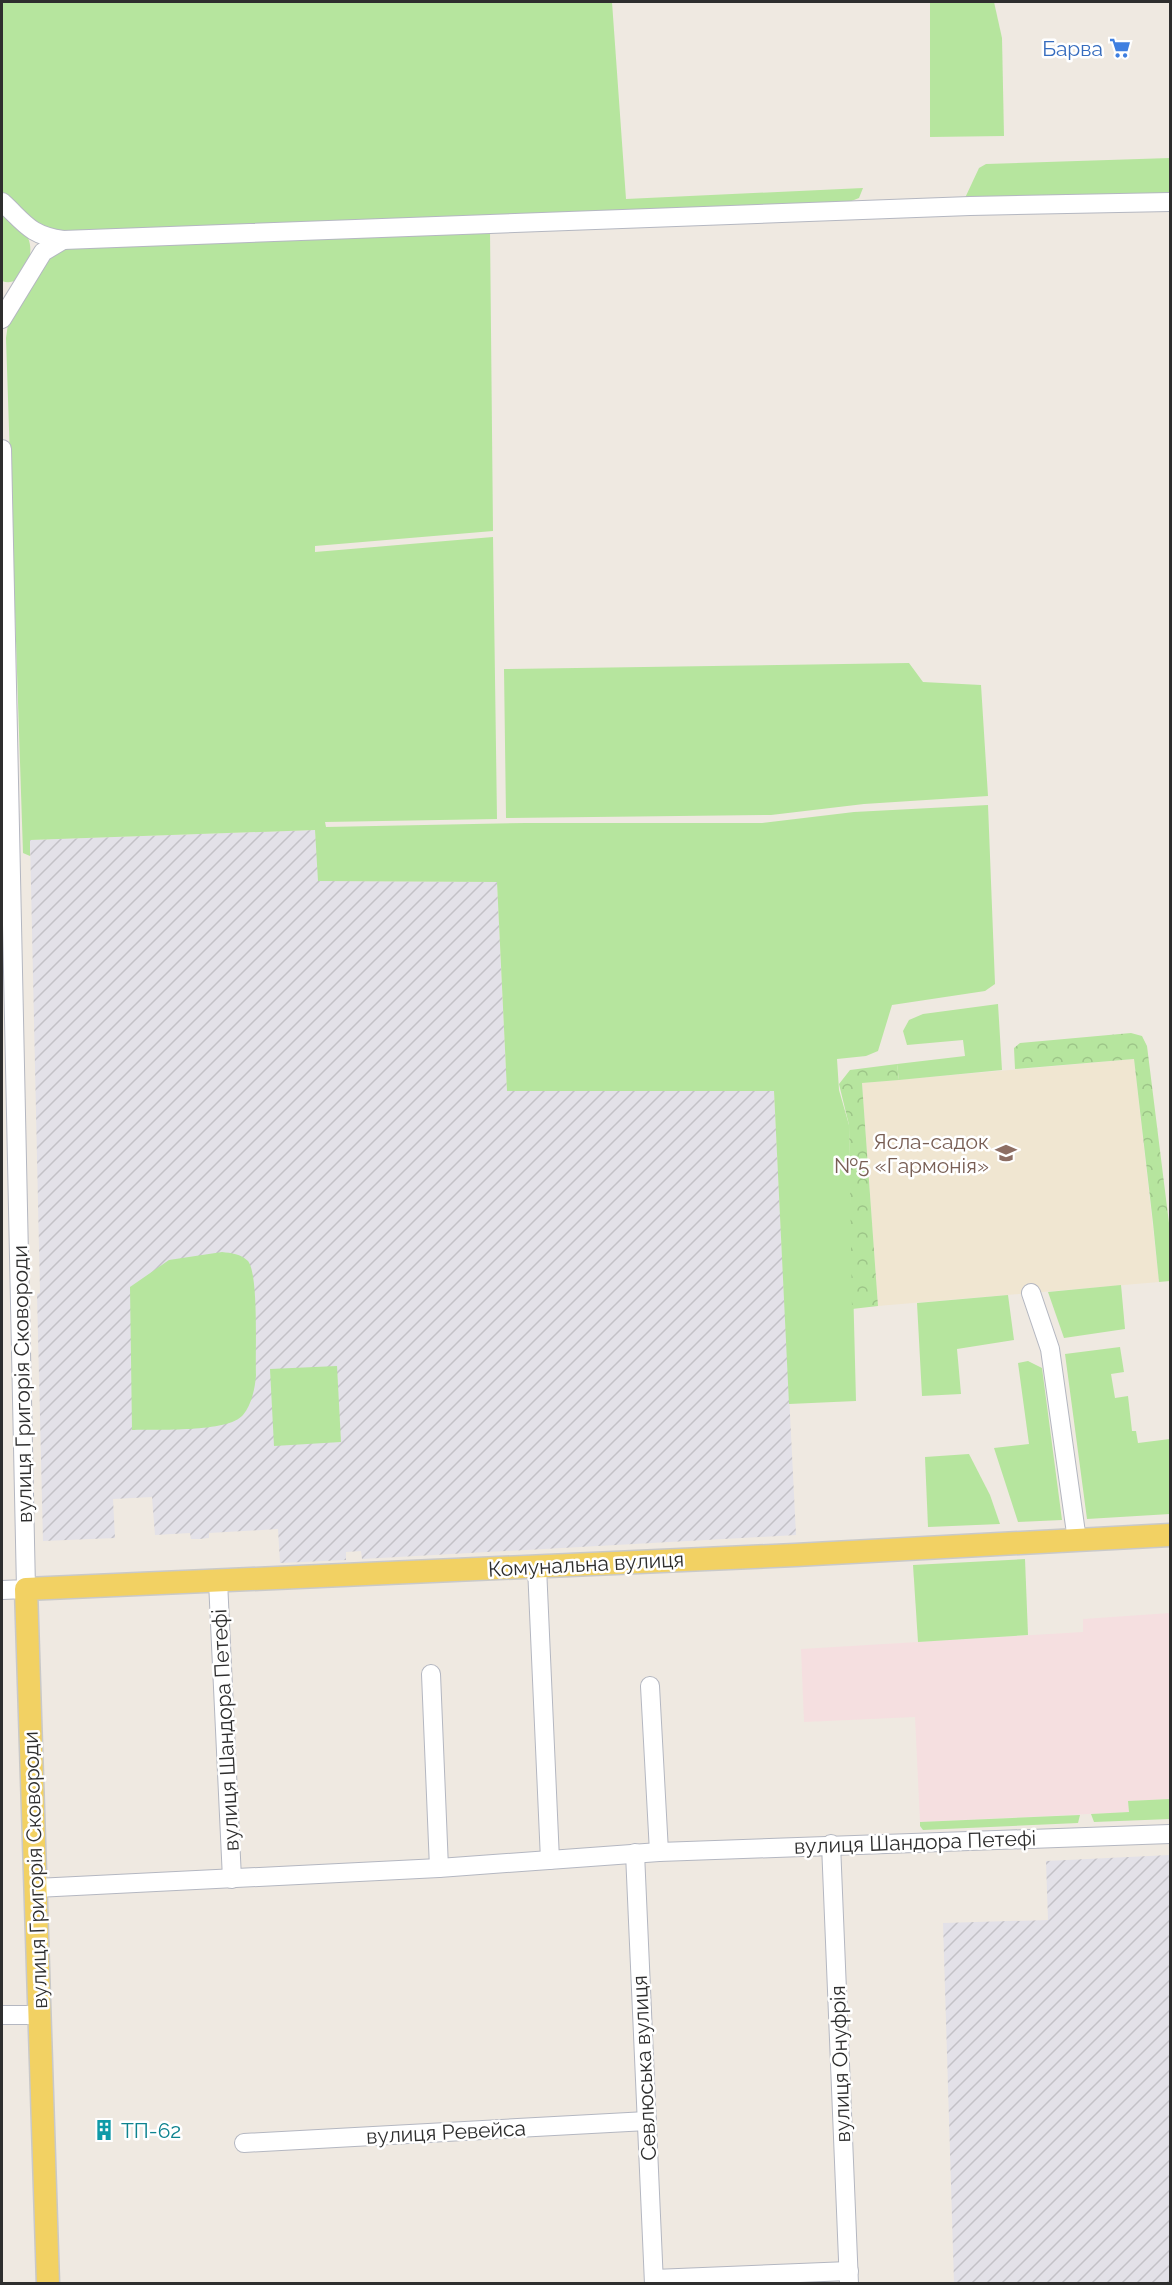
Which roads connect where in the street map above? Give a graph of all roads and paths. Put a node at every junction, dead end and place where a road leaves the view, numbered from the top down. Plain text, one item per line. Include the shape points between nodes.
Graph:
1 (2, 202) edge
2 (1170, 202) edge
3 (63, 240) junction
4 (2, 319) edge
5 (2, 449) edge
6 (1031, 1293) dead end
7 (1170, 1535) edge
8 (1077, 1540) junction
9 (537, 1567) junction
10 (218, 1581) junction
11 (26, 1589) junction
12 (2, 1590) edge
13 (431, 1674) dead end
14 (650, 1686) dead end
15 (1170, 1834) edge
16 (831, 1844) junction
17 (659, 1852) junction
18 (634, 1853) junction
19 (550, 1860) junction
20 (439, 1868) junction
21 (232, 1879) junction
22 (36, 1888) junction
23 (2, 2015) edge
24 (40, 2015) junction
25 (647, 2121) junction
26 (244, 2143) dead end
27 (849, 2277) edge
28 (654, 2281) edge
29 (48, 2283) edge

1 - 3 street via 32,232
2 - 3 street
3 - 4 street via 43,252
5 - 11 street, вулиця Григорія Сковороди
6 - 8 street via 1050,1349
7 - 8 main road, Комунальна вулиця
8 - 9 main road, Комунальна вулиця
9 - 10 main road, Комунальна вулиця
9 - 19 street
10 - 11 main road, Комунальна вулиця
10 - 21 street, вулиця Шандора Петефі
11 - 12 street, Комунальна вулиця
11 - 22 main road, вулиця Григорія Сковороди
13 - 20 street
14 - 17 street
15 - 16 street, вулиця Шандора Петефі
16 - 17 street, вулиця Шандора Петефі
16 - 27 street, вулиця Онуфрія
17 - 18 street, вулиця Шандора Петефі
18 - 19 street, вулиця Шандора Петефі
18 - 25 street, Севлюська вулиця
19 - 20 street, вулиця Шандора Петефі
20 - 21 street, вулиця Шандора Петефі
21 - 22 street, вулиця Шандора Петефі
22 - 24 main road, вулиця Григорія Сковороди
23 - 24 street
24 - 29 main road, вулиця Григорія Сковороди
25 - 26 street, вулиця Ревейса
25 - 28 street, Севлюська вулиця
27 - 28 street

